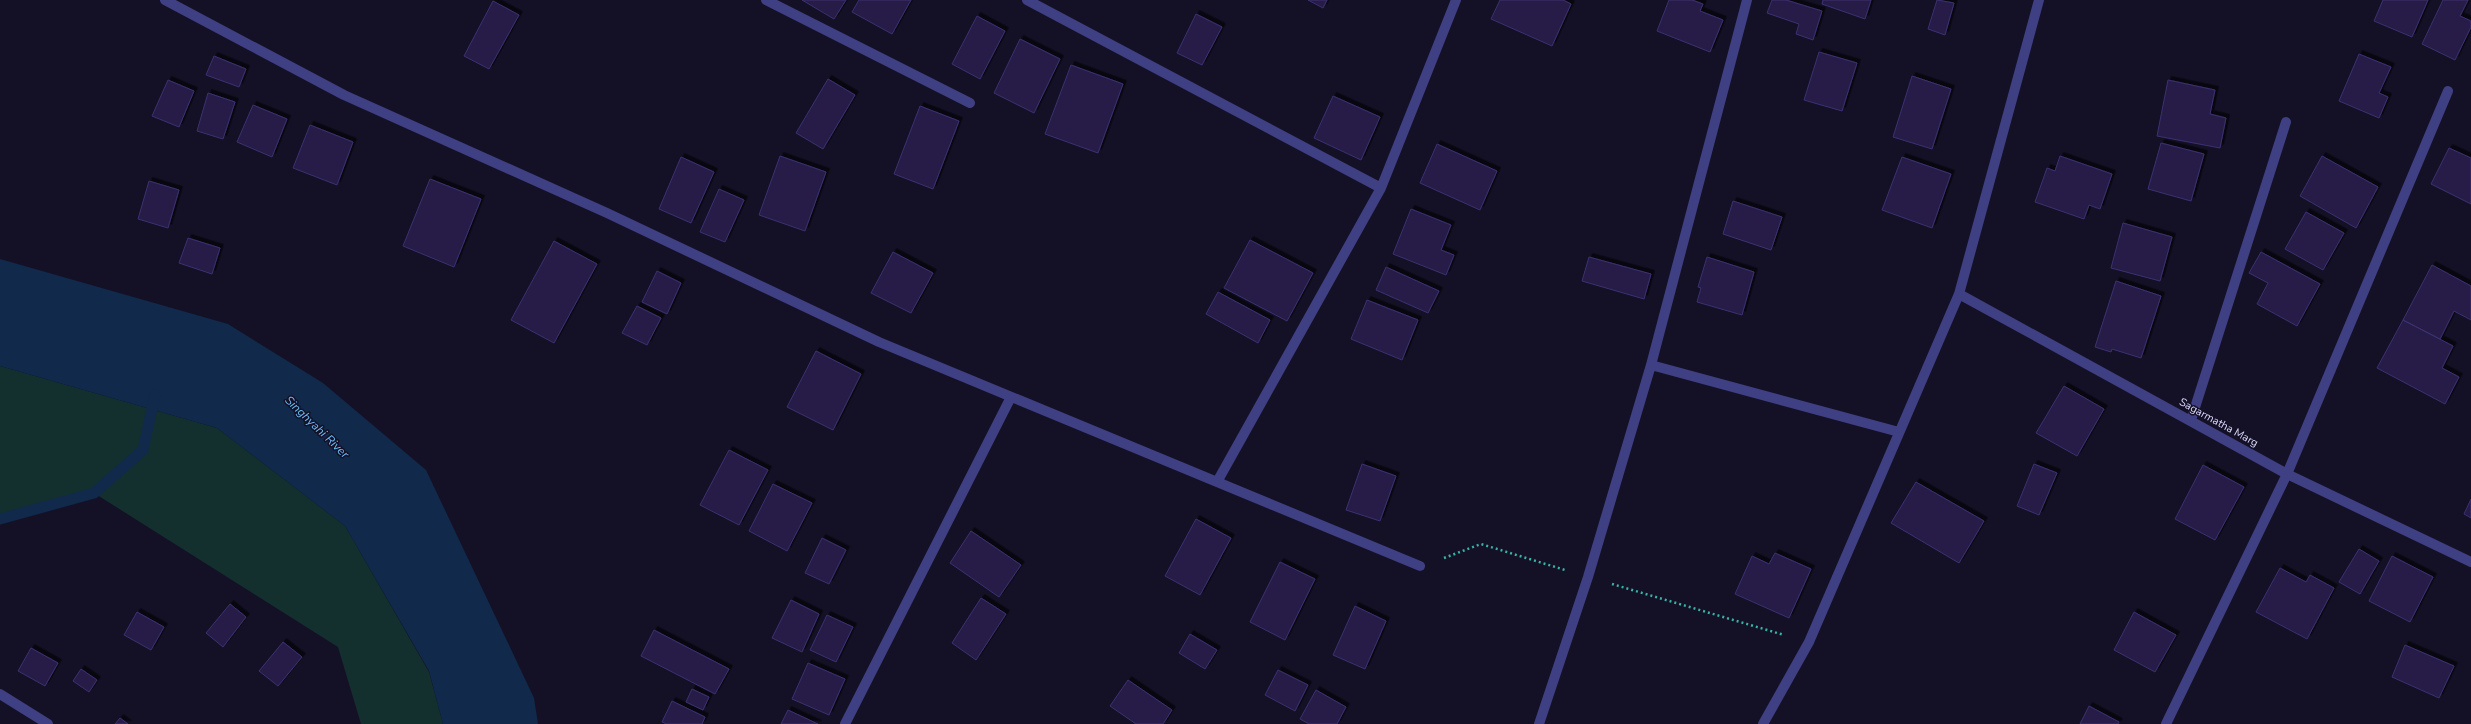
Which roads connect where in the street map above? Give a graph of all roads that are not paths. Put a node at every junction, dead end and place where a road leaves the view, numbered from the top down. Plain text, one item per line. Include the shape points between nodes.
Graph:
1 (165, 0) edge
2 (766, 0) edge
3 (1027, 0) edge
4 (1456, 0) edge
5 (1747, 0) edge
6 (2039, 0) edge
7 (2448, 91) dead end
8 (970, 103) dead end
9 (2286, 122) dead end
10 (1381, 188) junction
11 (1959, 294) junction
12 (1651, 365) junction
13 (1011, 397) junction
14 (2191, 420) junction
15 (1899, 432) junction
16 (2287, 474) junction
17 (1217, 482) junction
18 (2471, 562) edge
19 (1420, 566) road end
20 (0, 694) edge
21 (48, 724) edge
22 (845, 724) edge
23 (1539, 724) edge
24 (1763, 724) edge
25 (2166, 724) edge

1 - 13 street via 344,95 607,213 879,342
2 - 8 street
3 - 10 street
4 - 10 street
5 - 12 street
6 - 11 street
7 - 16 street
9 - 14 street
10 - 17 street
11 - 14 street, Sagarmatha Marg
11 - 15 street
12 - 15 street
12 - 23 street via 1588,577
13 - 17 street
13 - 22 street
14 - 16 street, Sagarmatha Marg
15 - 24 street via 1809,642
16 - 18 street, Sagarmatha Marg
16 - 25 street
17 - 19 street
20 - 21 street

